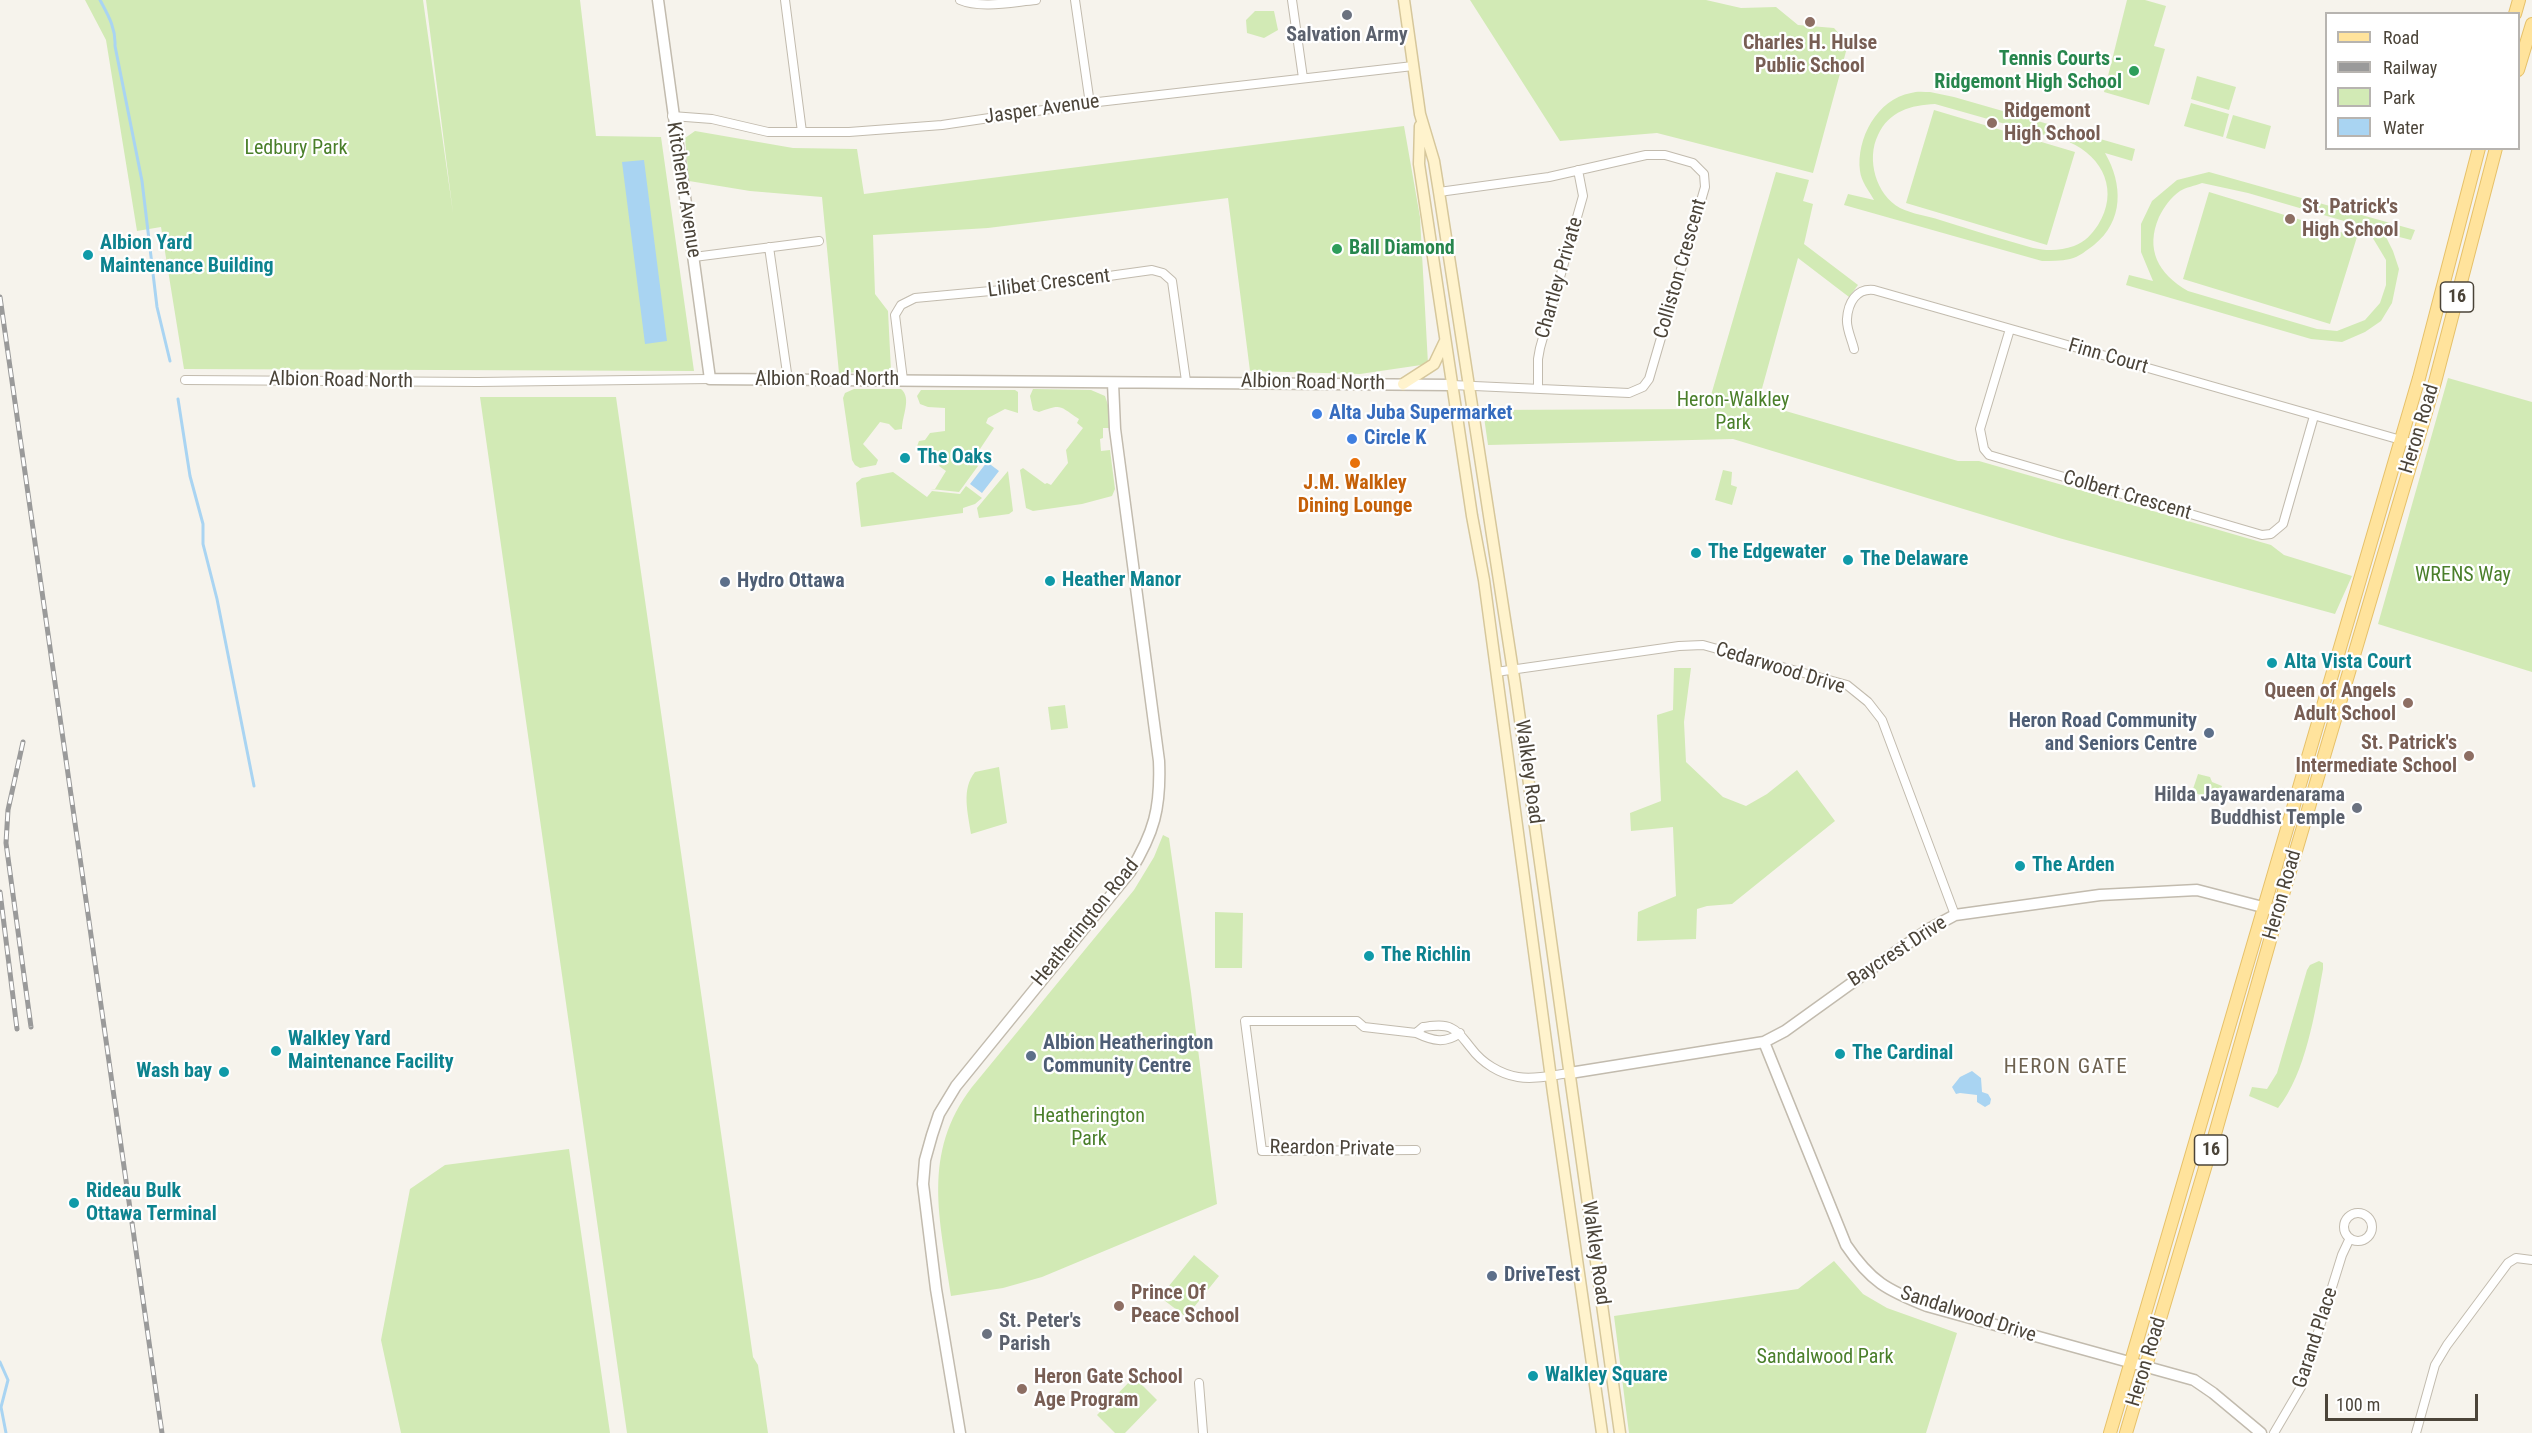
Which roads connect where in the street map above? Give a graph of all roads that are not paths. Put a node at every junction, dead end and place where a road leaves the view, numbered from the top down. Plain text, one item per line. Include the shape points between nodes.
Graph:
1 (658, 0) edge
2 (785, 0) edge
3 (960, 0) edge
4 (1036, 0) edge
5 (1075, 0) edge
6 (1292, 0) edge
7 (1404, 0) edge
8 (2532, 24) edge
9 (2532, 30) edge
10 (2525, 48) junction
11 (2520, 64) edge
12 (1413, 66) junction
13 (1303, 78) junction
14 (1090, 104) junction
15 (1420, 114) junction
16 (672, 116) junction
17 (802, 132) junction
18 (2478, 150) edge
19 (2495, 150) edge
20 (1578, 170) junction
21 (1439, 192) junction
22 (819, 241) dead end
23 (769, 247) junction
24 (694, 257) junction
25 (2010, 329) junction
26 (1445, 341) junction
27 (1854, 349) dead end
28 (185, 380) dead end
29 (710, 380) junction
30 (788, 380) junction
31 (903, 380) junction
32 (1186, 381) junction
33 (1113, 383) junction
34 (1403, 384) junction
35 (1452, 385) junction
36 (1468, 385) junction
37 (1538, 387) junction
38 (2314, 416) junction
39 (2400, 440) junction
40 (2415, 444) junction
41 (1513, 669) junction
42 (1496, 672) junction
43 (2264, 906) junction
44 (2278, 911) junction
45 (1955, 915) junction
46 (1416, 1033) junction
47 (1460, 1033) junction
48 (1764, 1042) junction
49 (1570, 1073) junction
50 (1551, 1076) junction
51 (1416, 1150) dead end
52 (2188, 1164) junction
53 (2204, 1170) junction
54 (2350, 1239) dead end
55 (2532, 1260) edge
56 (2130, 1363) junction
57 (2145, 1366) junction
58 (1199, 1383) dead end
59 (960, 1433) edge
60 (1203, 1433) edge
61 (1602, 1433) edge
62 (1620, 1433) edge
63 (2110, 1433) edge
64 (2126, 1433) edge
65 (2261, 1433) edge
66 (2274, 1433) edge
67 (2416, 1433) edge

1 - 16 street, Kitchener Avenue
2 - 17 street
3 - 4 street via 980,4
5 - 14 street
6 - 13 street
7 - 12 main road, Walkley Road
8 - 10 main road
9 - 10 main road
10 - 11 main road
12 - 13 street, Jasper Avenue
12 - 15 main road, Walkley Road
13 - 14 street, Jasper Avenue
14 - 17 street, Jasper Avenue via 942,125
15 - 21 main road, Walkley Road
15 - 26 main road, Walkley Road via 1419,164
16 - 17 street, Jasper Avenue via 712,119 768,132
16 - 24 street, Kitchener Avenue
18 - 39 main road, Heron Road / 16
19 - 40 main road, Heron Road / 16
20 - 21 street, Colliston Crescent
20 - 37 street, Chartley Private via 1583,196 1540,348
20 - 37 street, Colliston Crescent via 1646,155 1665,155 1700,167 1705,187 1649,380 1629,393
21 - 36 main road, Walkley Road
22 - 23 street
23 - 24 street
23 - 30 street
24 - 29 street, Kitchener Avenue
25 - 27 street, Finn Court via 1868,289 1852,299 1846,321
25 - 38 street, Finn Court
25 - 38 street, Colbert Crescent via 1980,429 1989,455 2250,532 2271,534 2283,524
26 - 34 main road via 1434,364
26 - 35 main road, Walkley Road
28 - 29 street, Albion Road North
29 - 30 street, Albion Road North
30 - 31 street, Albion Road North
31 - 32 street, Lilibet Crescent via 896,315 901,305 915,298 1152,270 1172,280
31 - 33 street, Albion Road North
32 - 33 street, Albion Road North
32 - 34 street, Albion Road North
33 - 59 street, Heatherington Road via 1116,439 1159,761 1159,799 1155,823 1130,872 956,1086 942,1107 932,1135 923,1184
34 - 35 street, Albion Road North
35 - 36 street, Albion Road North
35 - 42 main road, Walkley Road
36 - 37 street, Colliston Crescent
36 - 41 main road, Walkley Road
38 - 39 street, Finn Court
39 - 40 street, Finn Court
39 - 43 main road, Heron Road / 16
40 - 44 main road, Heron Road / 16
41 - 42 street, Cedarwood Drive
41 - 45 street, Cedarwood Drive via 1703,645 1847,686 1868,702 1882,720
41 - 49 main road, Walkley Road
42 - 50 main road, Walkley Road
43 - 44 street, Baycrest Drive
43 - 45 street, Baycrest Drive via 2197,890 2100,896
43 - 52 main road, Heron Road / 16
44 - 53 main road, Heron Road / 16
45 - 48 street, Baycrest Drive
46 - 47 street, Reardon Private via 1439,1041 1449,1041
46 - 47 street, Reardon Private via 1423,1027 1438,1026
46 - 51 street, Reardon Private via 1364,1027 1357,1021 1245,1021 1262,1151
47 - 50 street via 1476,1055 1494,1069 1517,1077
48 - 49 street, Baycrest Drive
48 - 56 street, Sandalwood Drive via 1846,1245 1876,1281 1927,1306
49 - 50 street
49 - 62 main road, Walkley Road
50 - 61 main road, Walkley Road
52 - 53 main road
52 - 56 main road, Heron Road / 16
53 - 57 main road, Heron Road / 16
54 - 66 street, Garand Place via 2301,1387
55 - 67 street via 2516,1258 2508,1263 2447,1345 2436,1365
56 - 57 street, Sandalwood Drive
56 - 63 main road, Heron Road / 16
57 - 64 main road, Heron Road / 16
57 - 65 street, Sandalwood Drive via 2194,1380
58 - 60 street

